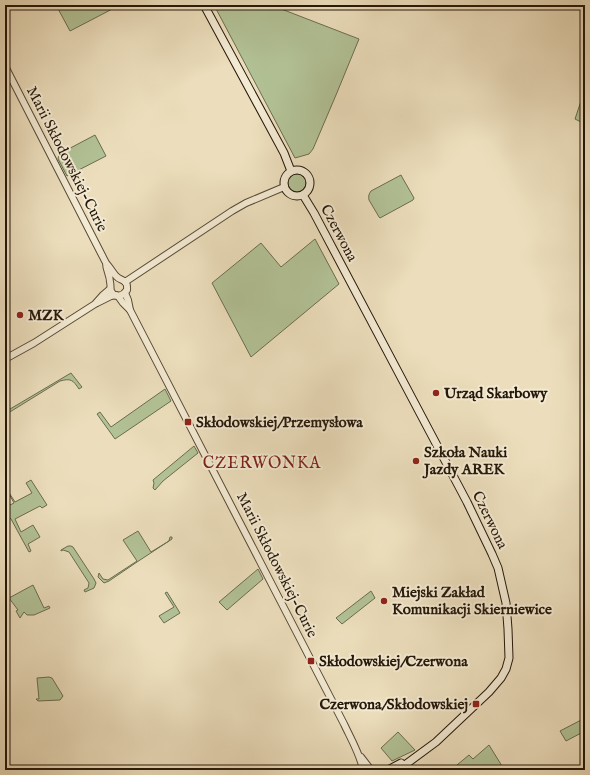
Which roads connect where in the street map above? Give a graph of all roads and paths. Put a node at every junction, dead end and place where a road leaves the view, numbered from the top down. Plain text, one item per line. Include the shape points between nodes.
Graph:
1 (204, 5) edge
2 (5, 66) edge
3 (291, 171) junction
4 (284, 187) junction
5 (303, 195) junction
6 (106, 263) junction
7 (119, 279) junction
8 (125, 282) junction
9 (111, 286) junction
10 (125, 293) junction
11 (117, 295) junction
12 (95, 304) junction
13 (130, 310) junction
14 (5, 359) edge
15 (355, 748) junction
16 (413, 759) junction
17 (363, 770) edge
18 (371, 770) edge
19 (388, 770) edge
20 (398, 770) edge

1 - 3 main road
2 - 6 street, Marii Skłodowskiej-Curie
3 - 4 main road via 284,178
3 - 5 main road via 302,170 309,176 310,185
4 - 5 main road via 289,194
4 - 8 street via 232,211
5 - 16 main road, Czerwona via 468,502 498,568 505,597 508,658 501,678 436,742
6 - 7 street, Marii Skłodowskiej-Curie
6 - 9 street, Marii Skłodowskiej-Curie
7 - 8 street
7 - 9 street via 114,280
8 - 10 street
9 - 11 street via 112,292
9 - 12 street
10 - 11 street
10 - 13 street, Marii Skłodowskiej-Curie
11 - 12 street
11 - 13 street, Marii Skłodowskiej-Curie
12 - 14 street
13 - 15 street, Marii Skłodowskiej-Curie
15 - 17 street, Marii Skłodowskiej-Curie
15 - 18 street, Marii Skłodowskiej-Curie
16 - 19 main road, Czerwona
16 - 20 main road, Czerwona

